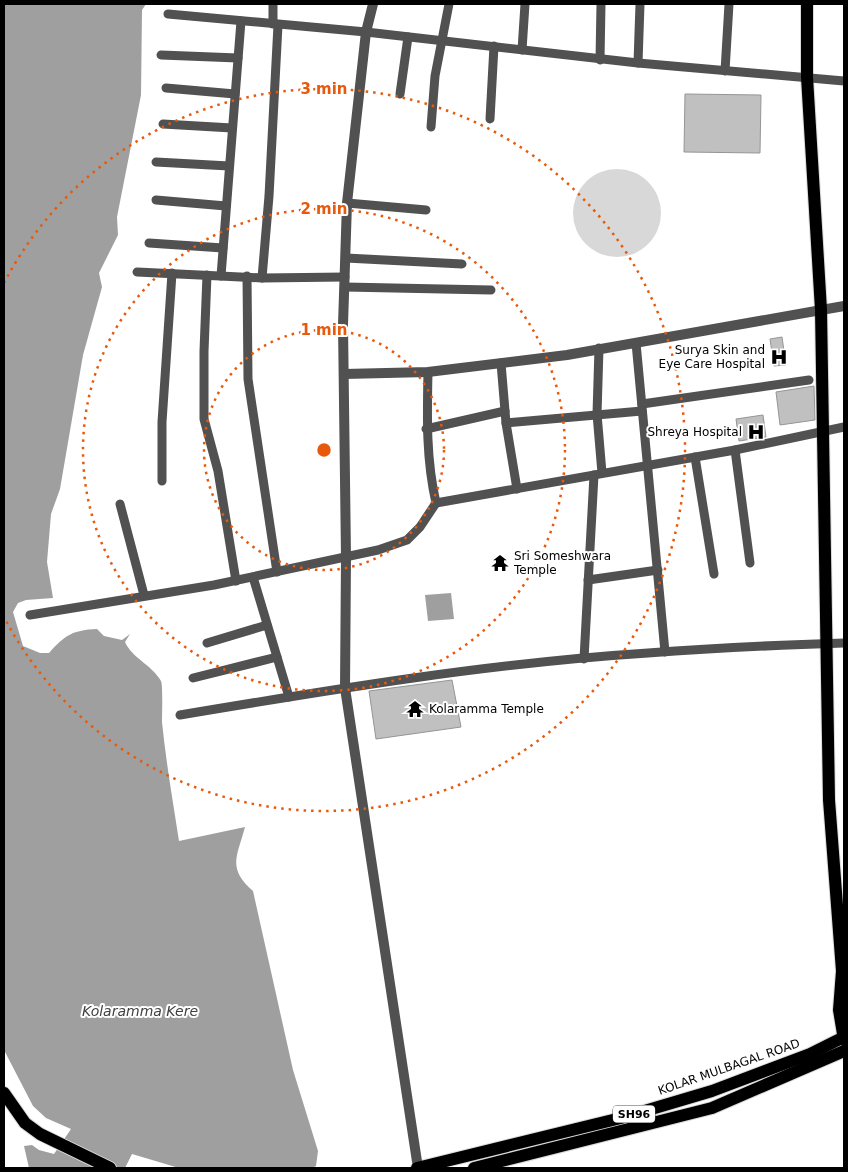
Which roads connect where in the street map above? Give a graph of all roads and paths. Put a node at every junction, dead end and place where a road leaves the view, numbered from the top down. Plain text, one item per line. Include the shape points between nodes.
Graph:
1 (273, 4) edge
2 (373, 4) edge
3 (448, 4) edge
4 (525, 4) edge
5 (601, 4) edge
6 (640, 4) edge
7 (729, 4) edge
8 (807, 4) edge
9 (168, 14) dead end
10 (241, 21) junction
11 (276, 25) junction
12 (366, 32) junction
13 (408, 37) junction
14 (441, 40) junction
15 (494, 46) junction
16 (522, 50) junction
17 (161, 56) dead end
18 (238, 58) junction
19 (600, 60) junction
20 (638, 63) junction
21 (725, 71) junction
22 (807, 77) junction
23 (844, 81) edge
24 (166, 88) dead end
25 (235, 94) junction
26 (400, 94) dead end
27 (490, 119) dead end
28 (163, 124) dead end
29 (431, 126) dead end
30 (232, 128) junction
31 (156, 162) dead end
32 (229, 166) junction
33 (156, 200) dead end
34 (347, 202) junction
35 (226, 206) junction
36 (426, 210) dead end
37 (149, 243) dead end
38 (223, 248) junction
39 (346, 258) junction
40 (462, 264) dead end
41 (137, 272) dead end
42 (172, 273) junction
43 (207, 275) junction
44 (221, 276) junction
45 (246, 276) junction
46 (262, 278) junction
47 (345, 282) junction
48 (491, 290) dead end
49 (844, 306) edge
50 (821, 310) junction
51 (636, 342) junction
52 (599, 348) junction
53 (501, 363) junction
54 (428, 372) junction
55 (344, 374) junction
56 (809, 380) dead end
57 (642, 408) junction
58 (505, 411) junction
59 (598, 414) junction
60 (506, 423) junction
61 (844, 428) edge
62 (426, 429) junction
63 (823, 431) junction
64 (735, 450) junction
65 (696, 457) junction
66 (649, 464) junction
67 (598, 474) junction
68 (162, 481) dead end
69 (517, 489) junction
70 (436, 503) junction
71 (120, 504) dead end
72 (346, 556) junction
73 (750, 562) dead end
74 (658, 570) junction
75 (277, 572) junction
76 (714, 574) dead end
77 (253, 577) junction
78 (588, 580) junction
79 (236, 581) junction
80 (144, 596) junction
81 (30, 615) dead end
82 (267, 625) junction
83 (207, 643) dead end
84 (844, 643) edge
85 (827, 644) junction
86 (665, 652) junction
87 (277, 657) junction
88 (584, 659) junction
89 (193, 678) dead end
90 (345, 688) junction
91 (289, 697) junction
92 (180, 716) dead end
93 (842, 961) edge
94 (839, 1010) junction
95 (844, 1038) edge
96 (834, 1052) edge
97 (844, 1064) edge
98 (4, 1093) edge
99 (110, 1168) edge
100 (418, 1168) edge
101 (474, 1168) edge

1 - 11 street
2 - 12 street
3 - 14 street
4 - 16 street
5 - 19 street
6 - 20 street
7 - 21 street
8 - 22 main road
9 - 10 street
10 - 11 street
10 - 18 street
11 - 12 street
11 - 46 street
12 - 13 street
12 - 34 street
13 - 14 street
13 - 26 street
14 - 15 street
14 - 29 street
15 - 16 street
15 - 27 street
16 - 19 street
17 - 18 street
18 - 25 street
19 - 20 street
20 - 21 street
21 - 22 street
22 - 23 street
22 - 50 main road
24 - 25 street
25 - 30 street
28 - 30 street
30 - 32 street
31 - 32 street
32 - 35 street
33 - 35 street
34 - 36 street
34 - 39 street
35 - 38 street
37 - 38 street
38 - 44 street
39 - 40 street
39 - 47 street
41 - 42 street
42 - 43 street
42 - 68 street via 162,422
43 - 44 street
43 - 79 street via 204,419 218,471
44 - 45 street
45 - 46 street
45 - 75 street via 248,379
46 - 47 street
47 - 48 street
47 - 55 street
49 - 50 street
50 - 51 street
50 - 63 main road
51 - 52 street
51 - 57 street
52 - 53 street
52 - 59 street
53 - 54 street
53 - 58 street
54 - 55 street
54 - 62 street
55 - 72 street
56 - 57 street
57 - 59 street
57 - 66 street
58 - 60 street
58 - 62 street
59 - 60 street
59 - 67 street
60 - 69 street
61 - 63 street
62 - 70 street via 429,475
63 - 64 street
63 - 85 main road
64 - 65 street
64 - 73 street
65 - 66 street
65 - 76 street
66 - 67 street
66 - 74 street
67 - 69 street
67 - 78 street
69 - 70 street
70 - 72 street via 420,528 406,540
71 - 80 street
72 - 75 street
72 - 90 street
74 - 78 street
74 - 86 street
75 - 77 street
77 - 79 street
77 - 82 street
78 - 88 street
79 - 80 street
80 - 81 street
82 - 83 street
82 - 87 street
84 - 85 street
85 - 86 street
85 - 93 main road via 828,800
86 - 88 street
87 - 89 street
87 - 91 street
88 - 90 street
90 - 91 street
90 - 100 street
91 - 92 street
93 - 94 main road
94 - 95 main road
94 - 96 main road
95 - 96 main road, KOLAR MULBAGAL ROAD / SH96
96 - 97 main road
96 - 100 main road, KOLAR MULBAGAL ROAD / SH96 via 622,1118
96 - 101 main road, KOLAR MULBAGAL ROAD / SH96 via 712,1108
98 - 99 main road via 26,1123 62,1146

